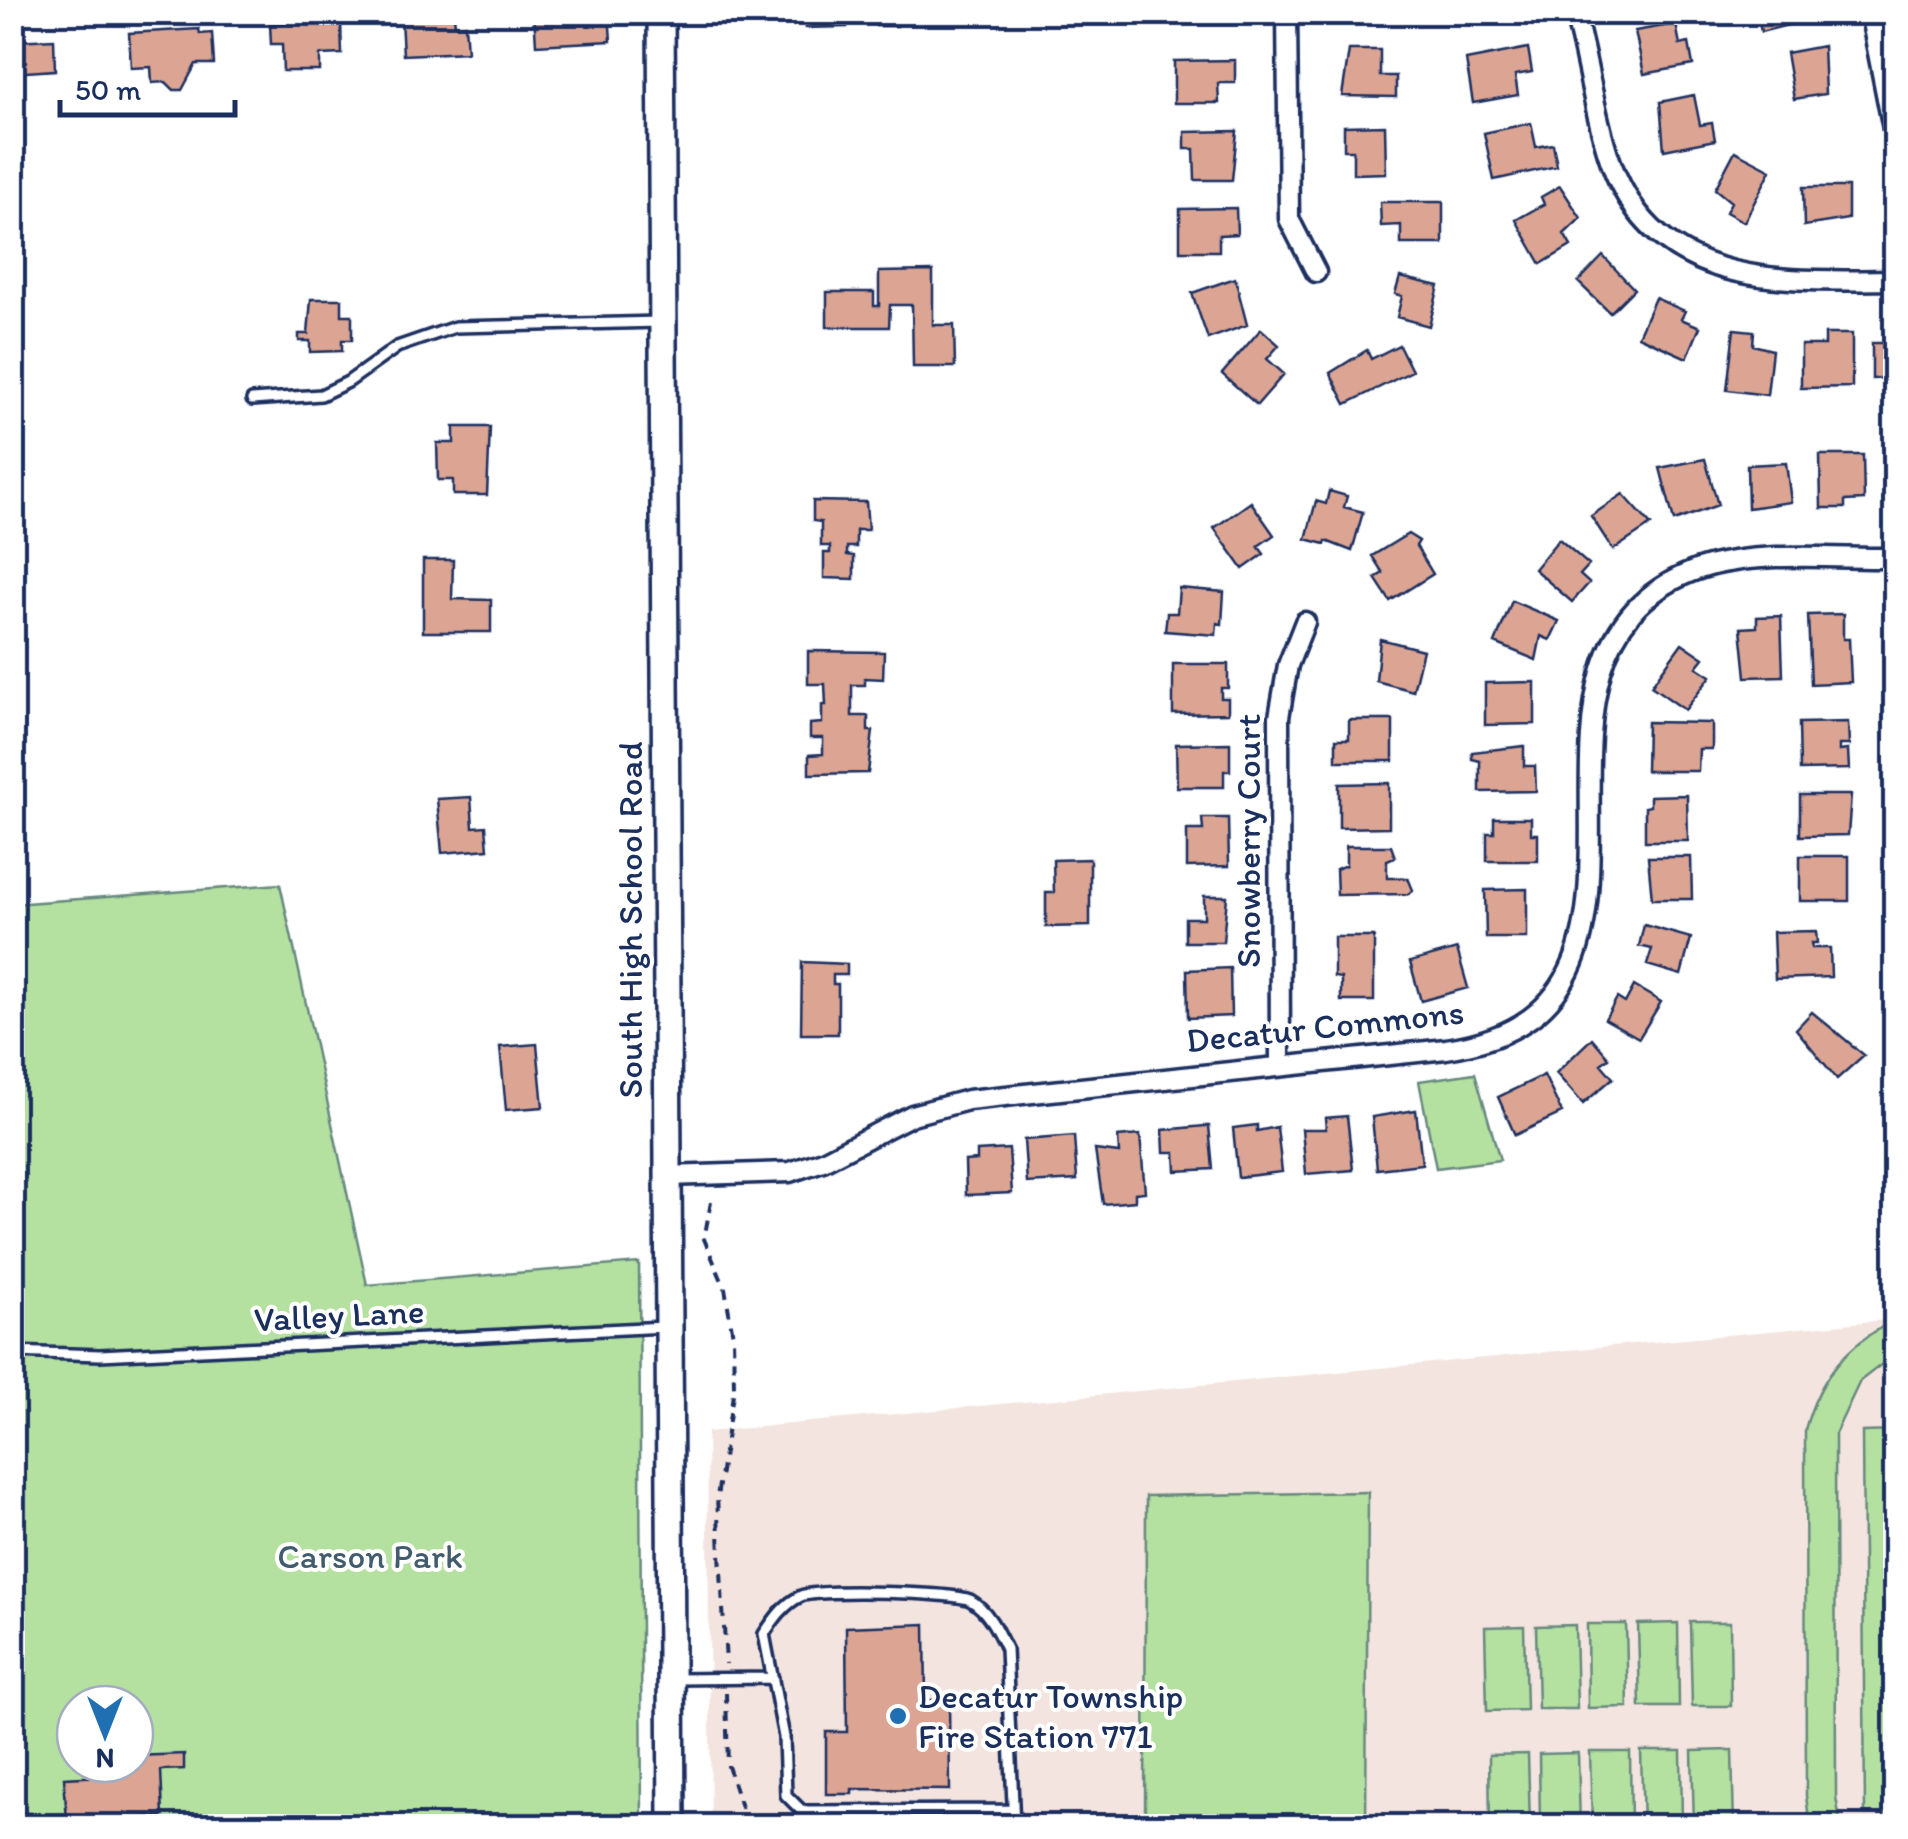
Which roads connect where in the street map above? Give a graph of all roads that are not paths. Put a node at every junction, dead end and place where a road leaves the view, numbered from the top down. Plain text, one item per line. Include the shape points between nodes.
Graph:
1 (661, 12) edge
2 (1286, 12) edge
3 (1574, 12) edge
4 (1870, 12) edge
5 (1896, 144) edge
6 (1316, 272) dead end
7 (1896, 280) edge
8 (662, 322) junction
9 (252, 400) dead end
10 (1896, 558) edge
11 (1305, 622) dead end
12 (1280, 1066) junction
13 (666, 1176) junction
14 (668, 1327) junction
15 (12, 1352) edge
16 (773, 1678) junction
17 (671, 1679) junction
18 (1013, 1810) junction
19 (12, 1820) edge
20 (34, 1826) edge
21 (672, 1826) edge
22 (1014, 1826) edge

1 - 8 main road, South High School Road
2 - 6 street via 1289,219
3 - 7 street via 1609,157 1634,203 1663,235 1698,260 1750,278
4 - 5 street
8 - 9 lane via 456,327 397,347 320,395
8 - 13 main road, South High School Road
10 - 12 street, Decatur Commons via 1719,564 1680,577 1643,603 1614,636 1594,689 1590,911 1578,953 1556,989 1526,1020 1468,1046
11 - 12 street, Snowberry Court via 1288,665 1279,718
12 - 13 street, Decatur Commons via 968,1100 912,1115 790,1172
13 - 14 main road, South High School Road
14 - 15 lane, Valley Lane via 100,1355
14 - 17 main road, South High School Road
16 - 17 lane
16 - 18 lane via 786,1795 802,1811
16 - 18 lane via 764,1634 777,1613 803,1595 946,1593 972,1601 1006,1649
17 - 21 main road, South High School Road
18 - 22 lane
19 - 20 lane via 33,1820

